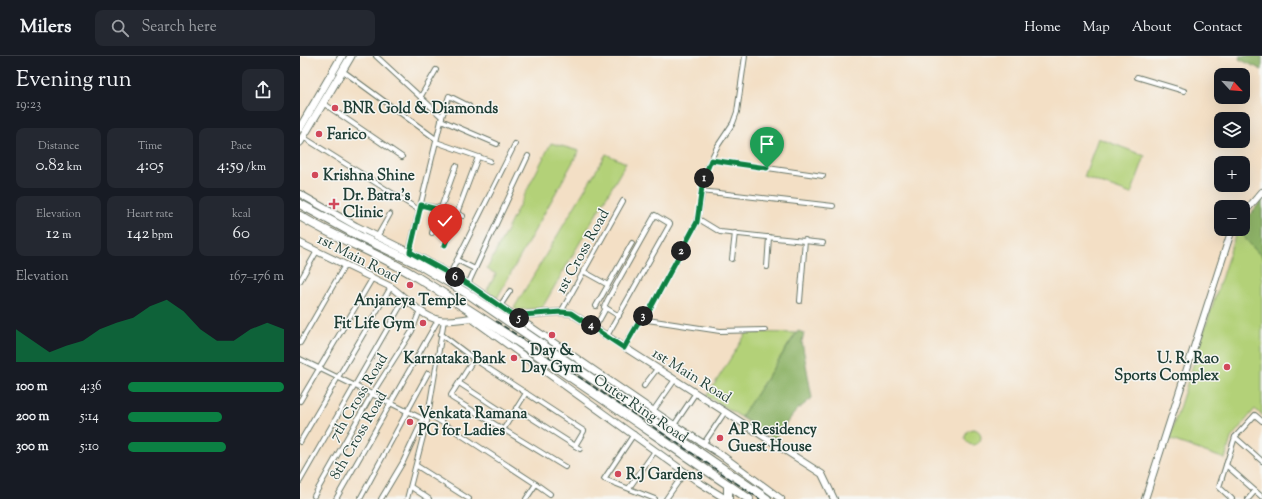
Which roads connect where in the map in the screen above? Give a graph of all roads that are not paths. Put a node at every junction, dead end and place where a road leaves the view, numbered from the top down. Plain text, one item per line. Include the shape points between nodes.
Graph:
1 (342, 56) edge
2 (351, 56) edge
3 (376, 56) edge
4 (745, 56) edge
5 (436, 70) dead end
6 (343, 71) junction
7 (1137, 77) dead end
8 (1184, 92) dead end
9 (421, 96) junction
10 (324, 103) junction
11 (469, 106) dead end
12 (442, 118) junction
13 (300, 128) edge
14 (301, 140) edge
15 (436, 141) junction
16 (497, 144) dead end
17 (515, 144) dead end
18 (528, 156) dead end
19 (402, 157) dead end
20 (478, 158) junction
21 (711, 160) junction
22 (490, 161) dead end
23 (456, 166) dead end
24 (823, 176) dead end
25 (701, 191) junction
26 (1262, 192) edge
27 (300, 194) edge
28 (623, 201) dead end
29 (300, 204) edge
30 (833, 206) dead end
31 (1250, 206) edge
32 (420, 207) junction
33 (440, 208) junction
34 (390, 214) dead end
35 (456, 214) junction
36 (300, 216) edge
37 (463, 216) dead end
38 (697, 218) junction
39 (432, 233) dead end
40 (735, 233) junction
41 (1230, 236) edge
42 (377, 237) junction
43 (769, 237) junction
44 (805, 240) junction
45 (300, 243) edge
46 (632, 243) dead end
47 (823, 243) dead end
48 (445, 245) dead end
49 (317, 251) junction
50 (410, 252) junction
51 (732, 259) dead end
52 (457, 260) junction
53 (345, 265) junction
54 (766, 267) dead end
55 (475, 269) junction
56 (583, 271) junction
57 (450, 274) junction
58 (372, 279) junction
59 (300, 281) edge
60 (468, 284) junction
61 (608, 285) junction
62 (391, 287) junction
63 (510, 291) dead end
64 (405, 298) junction
65 (800, 301) dead end
66 (500, 306) junction
67 (596, 306) dead end
68 (606, 308) junction
69 (420, 310) junction
70 (561, 312) junction
71 (619, 316) junction
72 (474, 317) junction
73 (641, 319) junction
74 (441, 320) junction
75 (516, 322) junction
76 (595, 328) junction
77 (765, 330) dead end
78 (442, 334) junction
79 (607, 336) junction
80 (300, 343) edge
81 (624, 348) junction
82 (300, 359) edge
83 (474, 359) junction
84 (320, 369) junction
85 (656, 369) junction
86 (428, 372) dead end
87 (337, 377) junction
88 (674, 381) junction
89 (459, 383) junction
90 (355, 386) junction
91 (644, 386) dead end
92 (526, 393) junction
93 (372, 394) junction
94 (695, 394) junction
95 (300, 402) edge
96 (390, 403) junction
97 (516, 408) junction
98 (408, 411) junction
99 (653, 411) junction
100 (725, 412) junction
101 (429, 414) junction
102 (511, 417) junction
103 (425, 420) junction
104 (1262, 421) edge
105 (674, 425) junction
106 (503, 430) junction
107 (634, 434) junction
108 (1235, 437) junction
109 (300, 442) edge
110 (704, 443) junction
111 (575, 446) junction
112 (580, 449) dead end
113 (656, 450) junction
114 (1262, 462) edge
115 (1226, 465) junction
116 (417, 466) junction
117 (565, 466) dead end
118 (685, 472) junction
119 (300, 481) edge
120 (536, 484) junction
121 (728, 485) junction
122 (411, 487) junction
123 (629, 488) junction
124 (1255, 491) junction
125 (550, 494) dead end
126 (314, 496) dead end
127 (1262, 497) edge
128 (336, 499) edge
129 (360, 499) edge
130 (380, 499) edge
131 (407, 499) edge
132 (429, 499) edge
133 (469, 499) edge
134 (526, 499) edge
135 (655, 499) edge
136 (666, 499) edge
137 (727, 499) edge
138 (749, 499) edge
139 (767, 499) edge
140 (782, 499) edge
141 (834, 499) edge
142 (1145, 499) edge
143 (1232, 499) edge
144 (1248, 499) edge

1 - 13 main road
2 - 6 main road
3 - 9 street
4 - 21 street via 734,123
5 - 9 street
6 - 10 main road
6 - 15 street
7 - 8 street
9 - 12 street
10 - 14 main road
10 - 19 street
11 - 12 street via 449,96
12 - 15 street
12 - 16 street
14 - 32 street
15 - 20 street
15 - 32 street
17 - 52 street
18 - 55 street
20 - 22 street
20 - 35 street
21 - 24 street
21 - 25 street
23 - 33 street
25 - 30 street
25 - 38 street
26 - 31 street
27 - 42 street
28 - 56 street, 1st Cross Road
29 - 75 highway, Outer Ring Road via 418,264
32 - 33 street
32 - 50 street
33 - 35 street
33 - 39 street
34 - 42 street
35 - 37 street
35 - 48 street
36 - 72 highway, Outer Ring Road via 339,238 397,265
38 - 40 street via 720,232
38 - 73 street via 648,313
40 - 43 street
40 - 51 street
41 - 142 street
42 - 50 street
43 - 44 street
43 - 54 street
44 - 47 street
44 - 65 street
45 - 49 street, 1st Main Road
46 - 61 street
49 - 53 street, 1st Main Road
49 - 59 street
50 - 57 street
52 - 55 street
52 - 57 street
53 - 58 street, 1st Main Road
53 - 80 street
55 - 60 street
56 - 61 street
56 - 70 street, 1st Cross Road
57 - 60 street
58 - 62 street, 1st Main Road
58 - 84 street
60 - 66 street
61 - 67 street
62 - 64 street, 1st Main Road
62 - 87 street
63 - 66 street
64 - 69 street, 1st Main Road
64 - 90 street
66 - 75 street
68 - 71 street
68 - 71 street via 604,307 654,215 670,224
68 - 76 street
69 - 74 street, 1st Main Road
69 - 93 street, 7th Cross Road via 412,331
70 - 75 street, 1st Main Road via 522,315
70 - 76 street, 1st Main Road via 571,313
71 - 79 street
72 - 74 street
72 - 107 street
72 - 121 highway, Outer Ring Road
73 - 77 street via 720,331
73 - 81 street
74 - 78 street
74 - 96 street, 8th Cross Road
75 - 99 street
75 - 139 highway, Outer Ring Road
76 - 79 street, 1st Main Road
78 - 83 street
78 - 101 street
79 - 81 street, 1st Main Road
81 - 85 street, 1st Main Road
82 - 84 street
83 - 89 street
83 - 92 street
84 - 87 street
84 - 95 street
85 - 88 street, 1st Main Road
85 - 91 street
86 - 98 street
87 - 90 street
87 - 109 street
88 - 94 street, 1st Main Road
88 - 99 street
89 - 102 street
89 - 106 street via 452,398
90 - 93 street
90 - 119 street
92 - 97 street
92 - 111 street via 584,431
93 - 96 street
93 - 126 street, 7th Cross Road
94 - 100 street, 1st Main Road
94 - 105 street
96 - 98 street
96 - 128 street, 8th Cross Road
97 - 102 street
97 - 111 street
98 - 103 street
98 - 129 street
99 - 105 street
100 - 110 street
100 - 141 street, 1st Main Road via 822,474
101 - 103 street
101 - 120 street
102 - 106 street
103 - 116 street
103 - 130 street
104 - 108 street via 1255,415
105 - 110 street
106 - 117 street
107 - 113 street
107 - 123 street via 604,479
108 - 114 street
108 - 115 street
110 - 140 street
111 - 112 street
113 - 118 street
113 - 123 street
115 - 124 street
115 - 143 street via 1219,487
116 - 122 street
116 - 133 street
118 - 136 street
118 - 137 street
120 - 125 street
120 - 134 street
121 - 137 highway
121 - 138 highway, Outer Ring Road
122 - 131 street
122 - 132 street
123 - 135 street
124 - 127 street
124 - 144 street

